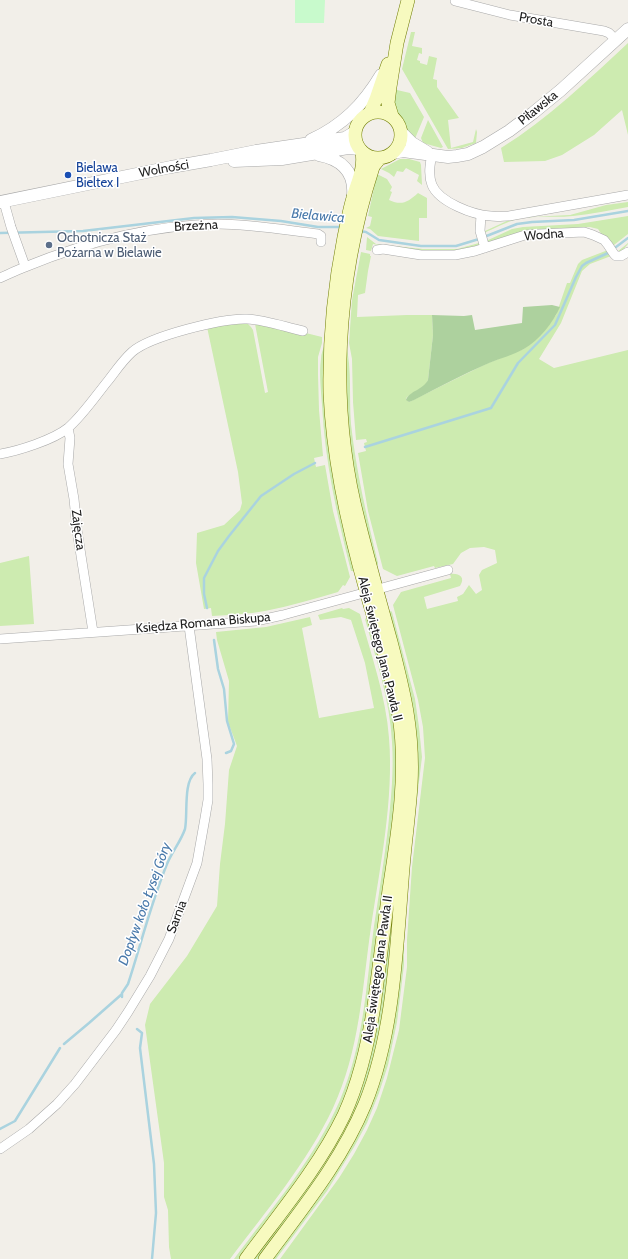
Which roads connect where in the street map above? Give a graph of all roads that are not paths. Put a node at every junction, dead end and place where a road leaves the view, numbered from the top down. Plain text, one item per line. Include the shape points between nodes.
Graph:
1 (408, 0) edge
2 (455, 0) edge
3 (628, 29) edge
4 (616, 40) junction
5 (397, 43) junction
6 (386, 68) junction
7 (370, 113) junction
8 (392, 116) junction
9 (355, 132) junction
10 (402, 133) junction
11 (298, 145) junction
12 (361, 151) junction
13 (393, 153) junction
14 (314, 154) junction
15 (432, 154) junction
16 (380, 158) junction
17 (211, 160) junction
18 (628, 195) edge
19 (353, 198) junction
20 (2, 202) edge
21 (481, 215) junction
22 (353, 221) junction
23 (483, 241) junction
24 (321, 242) dead end
25 (376, 250) dead end
26 (628, 252) edge
27 (26, 266) junction
28 (0, 278) edge
29 (303, 331) dead end
30 (68, 428) junction
31 (0, 454) edge
32 (448, 570) dead end
33 (372, 592) junction
34 (189, 626) junction
35 (94, 632) junction
36 (0, 639) edge
37 (0, 1149) edge
38 (246, 1259) edge
39 (265, 1259) edge

1 - 5 main road
2 - 4 street, Prosta via 510,15 604,31
3 - 4 street, Piławska
4 - 15 street, Piławska via 533,113 479,150 462,156
5 - 6 main road
5 - 8 main road via 388,103
6 - 7 main road
6 - 11 street via 369,94 351,114 330,130
7 - 8 main road via 380,112
7 - 9 main road via 359,121
8 - 10 main road
9 - 11 street, Wolności via 344,138
9 - 12 main road via 355,141
10 - 13 main road via 401,142
10 - 15 street, Piławska via 412,143
11 - 17 street, Wolności
12 - 14 street, Wolności via 348,148
12 - 16 main road via 371,157
12 - 19 main road, Aleja świętego Jana Pawła II via 362,167
13 - 15 street, Piławska via 403,151
13 - 16 main road
14 - 17 street, Wolności via 272,160
14 - 19 street via 335,159 345,167 352,180
15 - 21 street, Wodna via 431,183 438,194 454,205
16 - 22 main road, Aleja świętego Jana Pawła II via 373,168
17 - 20 street, Wolności
18 - 21 street, Wodna via 509,216
19 - 22 main road, Aleja świętego Jana Pawła II
20 - 27 street
21 - 23 street via 479,226
22 - 33 main road, Aleja świętego Jana Pawła II via 334,304 330,362 331,406 339,476 348,519
23 - 25 street via 464,254 417,255
23 - 26 street, Wodna via 582,232 607,242 619,257
24 - 27 street, Brzeżna via 321,236 318,234 254,226 218,224 159,228 117,237
27 - 28 street, Brzeżna
29 - 30 street via 240,319 207,325 148,342 123,361
30 - 31 street via 37,443
30 - 35 street, Zajęcza via 68,464
32 - 33 street, Księdza Romana Biskupa
33 - 34 street, Księdza Romana Biskupa via 268,619
33 - 38 main road, Aleja świętego Jana Pawła II via 396,700 402,763 396,839 369,1037 352,1095 334,1134 306,1178
33 - 39 main road, Aleja świętego Jana Pawła II via 407,707 412,751 398,935 388,1018 376,1071 353,1130 327,1174
34 - 35 street, Księdza Romana Biskupa
34 - 37 street, Sarnia via 208,784 208,800 197,863 169,939 128,1012 90,1065 61,1099 29,1129
35 - 36 street, Księdza Romana Biskupa

